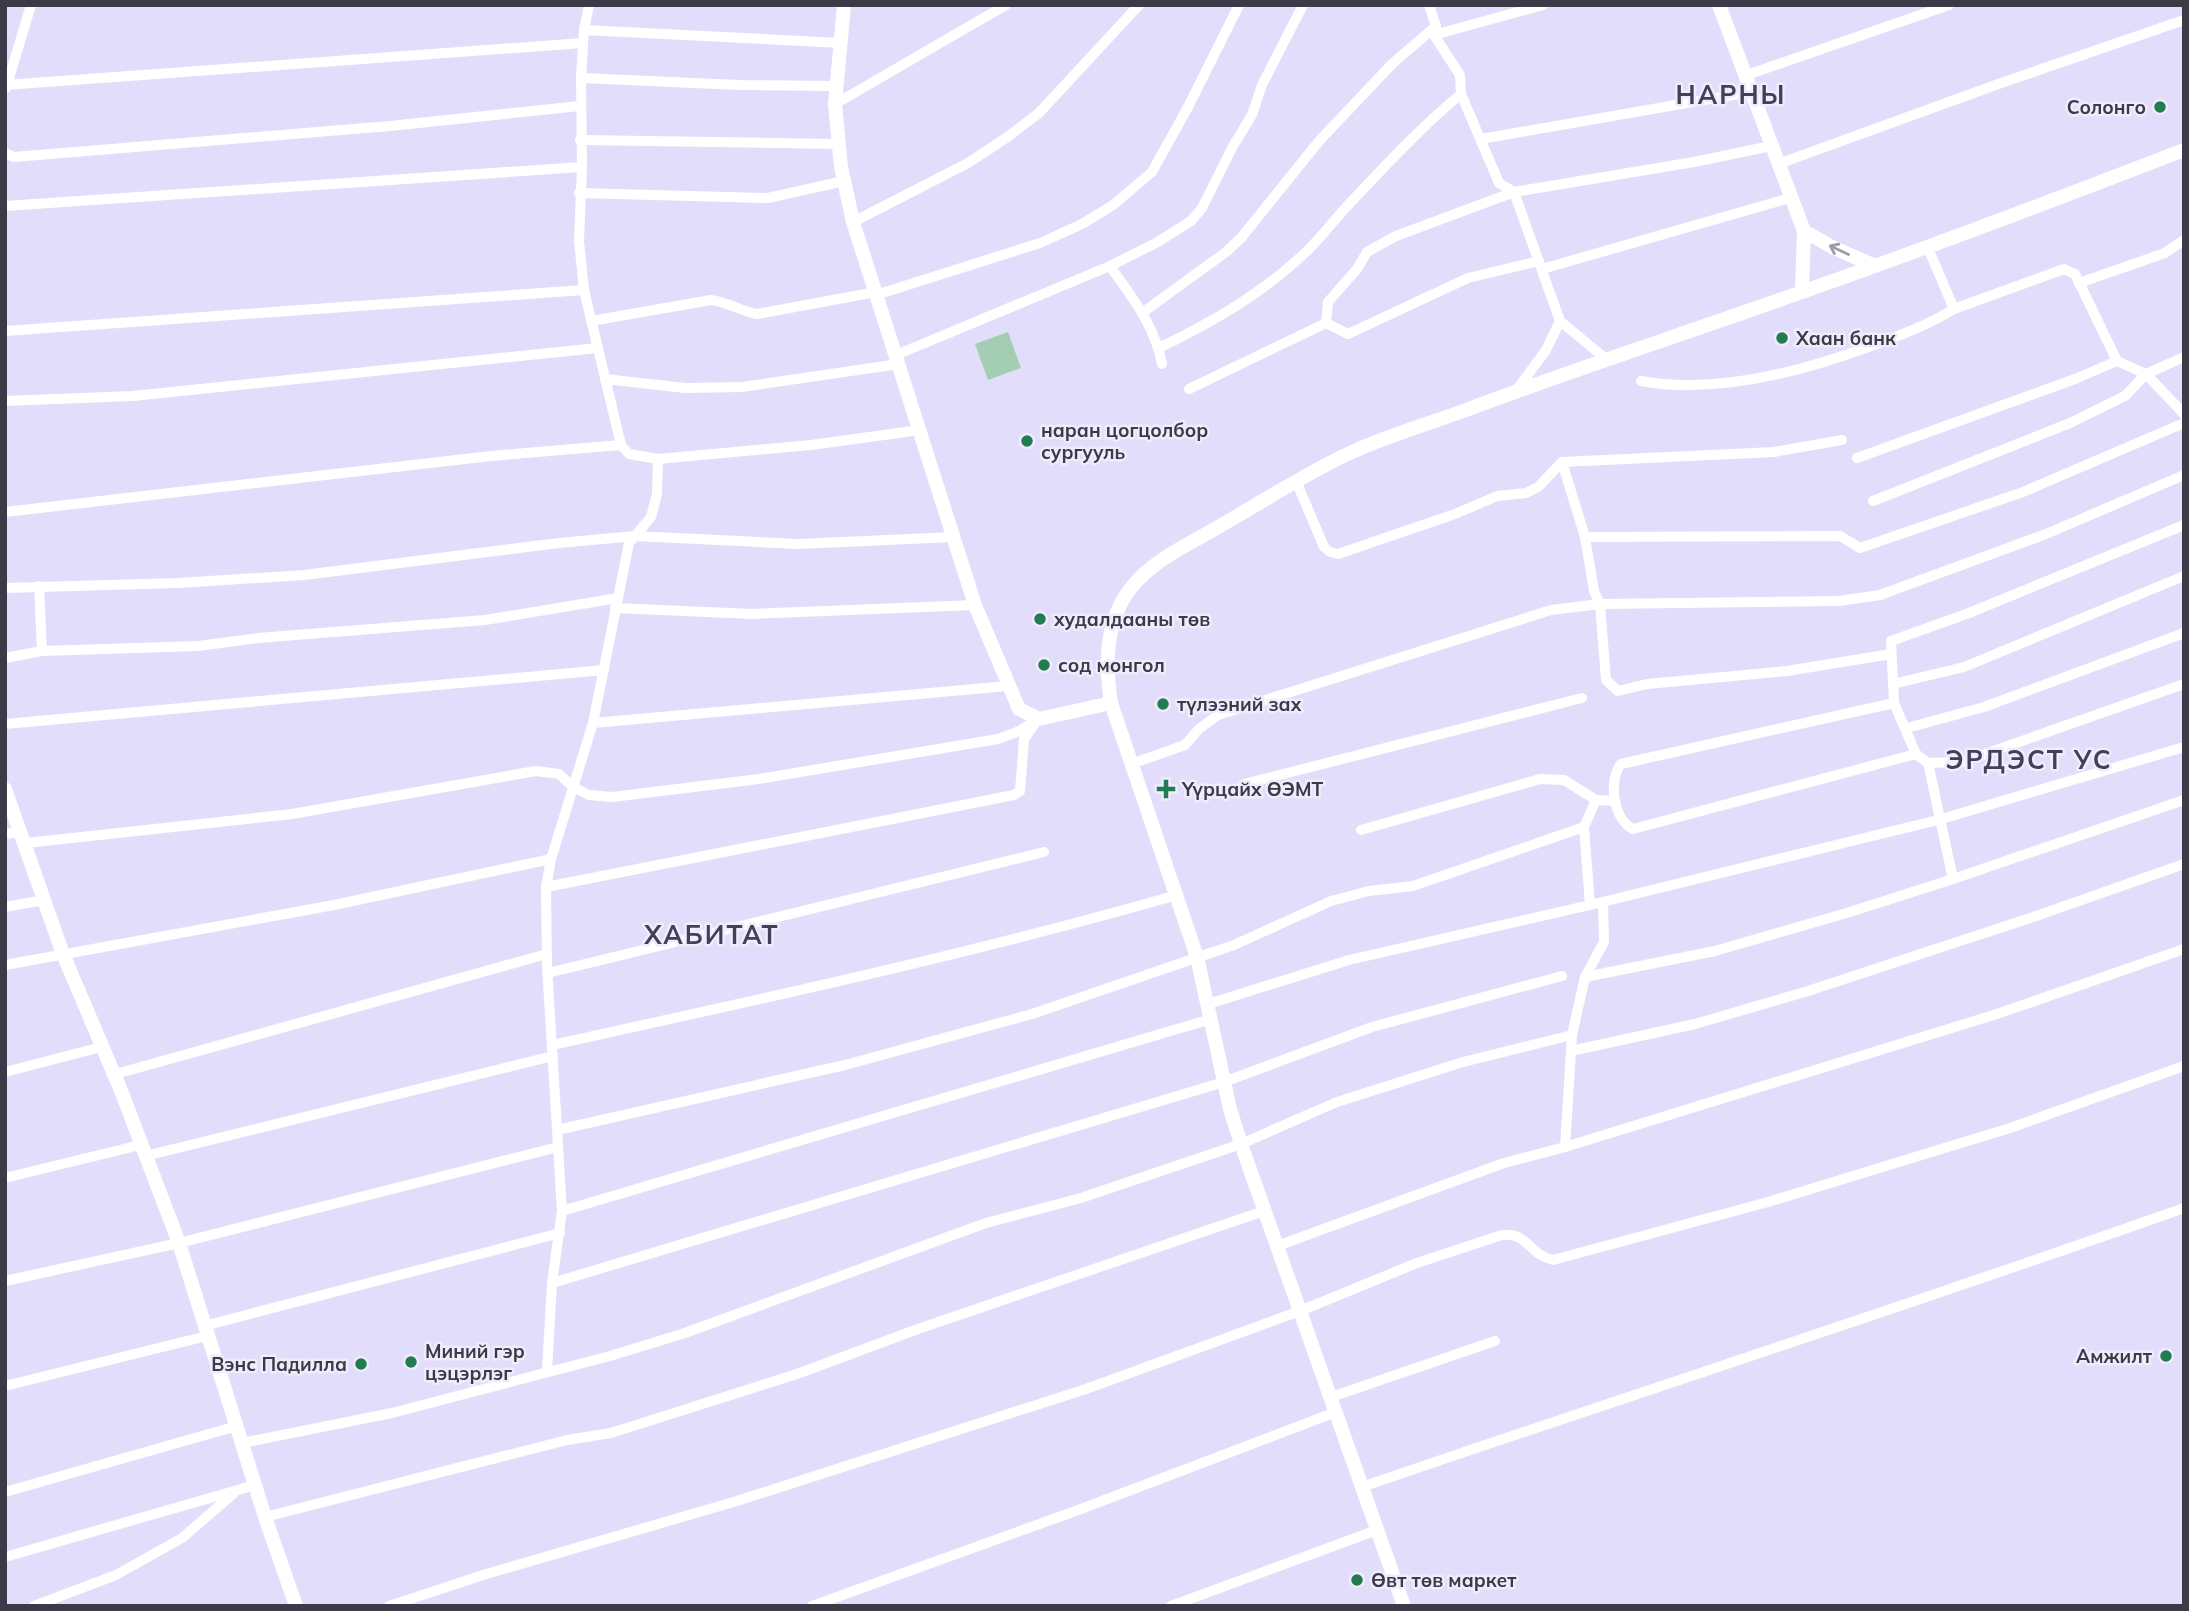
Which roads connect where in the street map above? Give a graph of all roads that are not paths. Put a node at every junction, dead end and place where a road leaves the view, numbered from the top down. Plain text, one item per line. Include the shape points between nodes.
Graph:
1 (24, 5) edge
2 (589, 5) edge
3 (844, 5) edge
4 (1006, 5) edge
5 (1139, 5) edge
6 (1239, 5) edge
7 (1303, 5) edge
8 (1429, 5) edge
9 (1543, 5) edge
10 (1949, 5) edge
11 (31, 6) edge
12 (1723, 6) edge
13 (2184, 20) edge
14 (584, 30) junction
15 (1435, 30) junction
16 (583, 43) junction
17 (841, 43) junction
18 (1744, 76) junction
19 (581, 78) junction
20 (6, 86) edge
21 (836, 86) junction
22 (1750, 92) junction
23 (1461, 94) junction
24 (835, 104) junction
25 (580, 106) junction
26 (1481, 139) junction
27 (580, 140) junction
28 (838, 144) junction
29 (1771, 146) junction
30 (2184, 150) edge
31 (5, 153) edge
32 (1778, 164) junction
33 (582, 167) junction
34 (844, 181) junction
35 (1514, 192) junction
36 (579, 193) junction
37 (1790, 198) junction
38 (5, 206) edge
39 (853, 222) junction
40 (1804, 231) junction
41 (2184, 240) edge
42 (1928, 248) junction
43 (1541, 265) junction
44 (1110, 266) junction
45 (1875, 266) junction
46 (2079, 282) junction
47 (584, 290) junction
48 (1802, 292) junction
49 (876, 294) junction
50 (1954, 309) junction
51 (1142, 313) junction
52 (591, 321) junction
53 (1560, 321) junction
54 (1326, 323) junction
55 (5, 331) edge
56 (598, 348) junction
57 (1159, 348) junction
58 (2184, 357) edge
59 (1606, 359) junction
60 (897, 360) junction
61 (2117, 361) junction
62 (1162, 364) dead end
63 (2146, 374) junction
64 (605, 379) junction
65 (1641, 381) dead end
66 (1189, 389) dead end
67 (1515, 391) junction
68 (5, 401) edge
69 (2184, 414) edge
70 (2184, 423) edge
71 (920, 430) junction
72 (1842, 440) dead end
73 (621, 444) junction
74 (1857, 458) dead end
75 (657, 459) junction
76 (1562, 462) junction
77 (2184, 475) edge
78 (1296, 481) junction
79 (1873, 501) dead end
80 (5, 512) edge
81 (2184, 525) edge
82 (635, 536) junction
83 (954, 537) junction
84 (1585, 537) junction
85 (2184, 576) edge
86 (39, 586) junction
87 (5, 588) edge
88 (617, 603) junction
89 (1600, 604) junction
90 (975, 605) junction
91 (2184, 633) edge
92 (42, 651) junction
93 (1891, 654) junction
94 (5, 658) edge
95 (604, 670) junction
96 (1894, 684) junction
97 (2184, 684) edge
98 (1008, 686) junction
99 (1582, 698) dead end
100 (1894, 702) junction
101 (1111, 704) junction
102 (1039, 719) junction
103 (593, 723) junction
104 (5, 724) edge
105 (1907, 728) junction
106 (2184, 747) edge
107 (1916, 754) junction
108 (1928, 763) junction
109 (1131, 764) junction
110 (1244, 784) dead end
111 (573, 787) junction
112 (5, 789) edge
113 (1596, 800) junction
114 (2184, 800) edge
115 (1615, 801) junction
116 (1939, 820) junction
117 (1584, 827) junction
118 (1362, 830) dead end
119 (5, 834) edge
120 (23, 837) junction
121 (1044, 852) dead end
122 (551, 859) junction
123 (2184, 864) edge
124 (1953, 879) junction
125 (546, 887) junction
126 (1177, 895) junction
127 (44, 900) junction
128 (1603, 902) junction
129 (1590, 905) junction
130 (5, 907) edge
131 (2184, 949) edge
132 (63, 954) junction
133 (547, 954) junction
134 (1197, 957) junction
135 (5, 965) edge
136 (548, 973) junction
137 (1562, 976) dead end
138 (1585, 976) junction
139 (1208, 1004) junction
140 (1211, 1019) junction
141 (1572, 1035) junction
142 (101, 1047) junction
143 (552, 1051) junction
144 (1571, 1051) junction
145 (2184, 1066) edge
146 (5, 1072) edge
147 (113, 1075) junction
148 (1224, 1082) junction
149 (557, 1130) junction
150 (1241, 1144) junction
151 (558, 1147) junction
152 (1565, 1147) junction
153 (143, 1150) junction
154 (5, 1178) edge
155 (2184, 1208) edge
156 (562, 1210) junction
157 (1264, 1211) junction
158 (560, 1233) junction
159 (179, 1243) junction
160 (1277, 1245) junction
161 (5, 1281) edge
162 (552, 1283) junction
163 (1300, 1311) junction
164 (206, 1331) junction
165 (1494, 1341) dead end
166 (547, 1371) junction
167 (5, 1387) edge
168 (1331, 1397) junction
169 (1336, 1412) junction
170 (236, 1426) junction
171 (242, 1443) junction
172 (255, 1485) junction
173 (1362, 1487) junction
174 (238, 1490) junction
175 (5, 1492) edge
176 (265, 1517) junction
177 (1377, 1530) junction
178 (5, 1557) edge
179 (34, 1606) edge
180 (296, 1606) edge
181 (389, 1606) edge
182 (812, 1606) edge
183 (1171, 1606) edge
184 (1404, 1606) edge

1 - 11 street
2 - 14 street
3 - 17 main road
4 - 24 street
5 - 39 street via 1039,113 968,163
6 - 49 street via 1152,172 1120,199 1082,224 1040,243
7 - 44 street via 1202,208 1179,229
8 - 15 street
9 - 15 street
10 - 18 street
11 - 20 street
12 - 18 main road
13 - 32 street
14 - 16 street
14 - 17 street
15 - 23 street via 1460,75
15 - 51 street via 1392,64 1320,140 1241,238
16 - 19 street
16 - 20 street
17 - 21 main road
18 - 22 main road
19 - 21 street
19 - 25 street
21 - 24 main road
22 - 26 street
22 - 29 main road
23 - 26 street
23 - 57 street via 1375,176 1307,250 1256,295
24 - 28 main road
25 - 27 street
25 - 31 street via 14,157
26 - 35 street via 1499,183
27 - 28 street
27 - 33 street
28 - 34 main road
29 - 32 main road
29 - 35 street
30 - 42 main road
32 - 37 main road
33 - 36 street
33 - 38 street
34 - 36 street via 768,198
34 - 39 main road
35 - 43 street
35 - 54 street via 1396,236 1367,252 1328,302
36 - 47 street
37 - 40 main road
37 - 43 street
39 - 49 main road
45 -> 40 main road
40 - 48 main road
41 - 46 street via 2165,253
42 - 45 main road
42 - 50 street
43 - 53 street
43 - 54 street via 1468,278 1348,334
44 - 51 street
44 - 60 street
45 - 48 main road
46 - 50 street via 2064,268
46 - 61 street
47 - 52 street
47 - 55 street
48 - 59 main road
49 - 52 street via 757,314 710,300
49 - 60 main road
50 - 65 street via 1928,326 1786,374 1665,386
51 - 57 street
52 - 56 street
53 - 59 street
53 - 67 street via 1546,350
54 - 66 street
56 - 64 street
56 - 68 street via 133,396
57 - 62 street
58 - 63 street
59 - 67 main road
60 - 64 street via 742,387 685,388
60 - 71 main road
61 - 63 street
61 - 74 street
63 - 69 street
63 - 79 street via 2125,396 2070,423
64 - 73 street
67 - 78 main road via 1353,452
70 - 84 street via 2023,492 1860,548 1840,536
71 - 75 street via 811,446
71 - 83 main road
72 - 76 street via 1773,452
73 - 75 street via 629,454
73 - 80 street
75 - 82 street via 657,494 651,517
76 - 78 street via 1526,493 1497,496 1338,554 1324,547
76 - 84 street
77 - 89 street via 2046,534 1880,595 1839,600
78 - 101 main road via 1167,557 1131,587 1112,626 1108,656
81 - 93 street via 1891,641
82 - 83 street via 798,544
82 - 86 street via 304,575
82 - 88 street via 628,543
83 - 90 main road
84 - 89 street
85 - 96 street via 1964,667
86 - 87 street
86 - 92 street
88 - 90 street via 752,614
88 - 92 street via 198,646
88 - 95 street
89 - 93 street via 1606,680 1619,691
89 - 109 street via 1551,610 1218,715 1185,744
90 - 98 main road
91 - 105 street via 1984,707
92 - 94 street
93 - 96 street
95 - 103 street
95 - 104 street
96 - 100 street
97 - 108 street via 1962,762
98 - 102 main road via 1019,709
98 - 103 street
99 - 110 street
100 - 105 street
100 - 115 street via 1621,764
101 - 102 main road
101 - 109 main road
102 - 111 street via 998,739 759,779 611,797 589,795
102 - 125 street via 1024,739 1020,791 1014,795
103 - 111 street
105 - 107 street
106 - 116 street
107 - 108 street
107 - 115 street via 1633,829 1622,822
108 - 116 street
109 - 126 main road
111 - 120 street via 559,774 536,771 292,814
111 - 122 street
112 - 120 main road
113 - 115 street
113 - 117 street
113 - 118 street via 1564,780 1540,779
114 - 124 street
116 - 124 street
116 - 128 street
117 - 129 street
117 - 134 street via 1413,886 1331,901
119 - 120 street
120 - 127 main road
121 - 136 street
122 - 125 street
122 - 132 street via 334,905
123 - 144 street via 1808,991 1695,1024
124 - 138 street via 1716,951
125 - 133 street
126 - 134 main road
126 - 143 street
127 - 130 street
127 - 132 main road
128 - 129 street
128 - 138 street via 1604,942
129 - 139 street via 1349,960
131 - 152 street via 1997,1014
132 - 135 street
132 - 142 main road
133 - 136 street
133 - 147 street
134 - 139 main road
134 - 149 street via 1032,1014 872,1058
136 - 143 street
137 - 148 street via 1372,1027
138 - 141 street
139 - 140 main road
140 - 148 main road
140 - 156 street
141 - 144 street
141 - 150 street via 1463,1062 1337,1102
142 - 146 street
142 - 147 main road
143 - 149 street
143 - 153 street
144 - 152 street
145 - 163 street via 2010,1128 1768,1202 1553,1261 1542,1258 1521,1237 1502,1235 1417,1263
147 - 153 main road
148 - 150 main road
148 - 162 street
149 - 151 street
150 - 157 main road
150 - 166 street via 1081,1198 986,1223 682,1334
151 - 156 street
151 - 159 street
152 - 160 street via 1504,1163
153 - 154 street
153 - 159 main road
155 - 173 street
156 - 158 street
157 - 160 main road
157 - 176 street via 797,1374 611,1433 566,1440
158 - 162 street
158 - 164 street
159 - 161 street
159 - 164 main road
160 - 163 main road
162 - 166 street
163 - 168 main road
163 - 181 street via 1086,1389 737,1502
164 - 167 street
164 - 170 main road
165 - 168 street
166 - 171 street via 392,1413
168 - 169 main road
169 - 173 main road
169 - 182 street
170 - 171 main road
170 - 175 street
171 - 172 main road
172 - 174 street
172 - 176 main road
173 - 177 main road
174 - 178 street
174 - 179 street via 182,1538 116,1575
176 - 180 main road
177 - 183 street
177 - 184 main road

